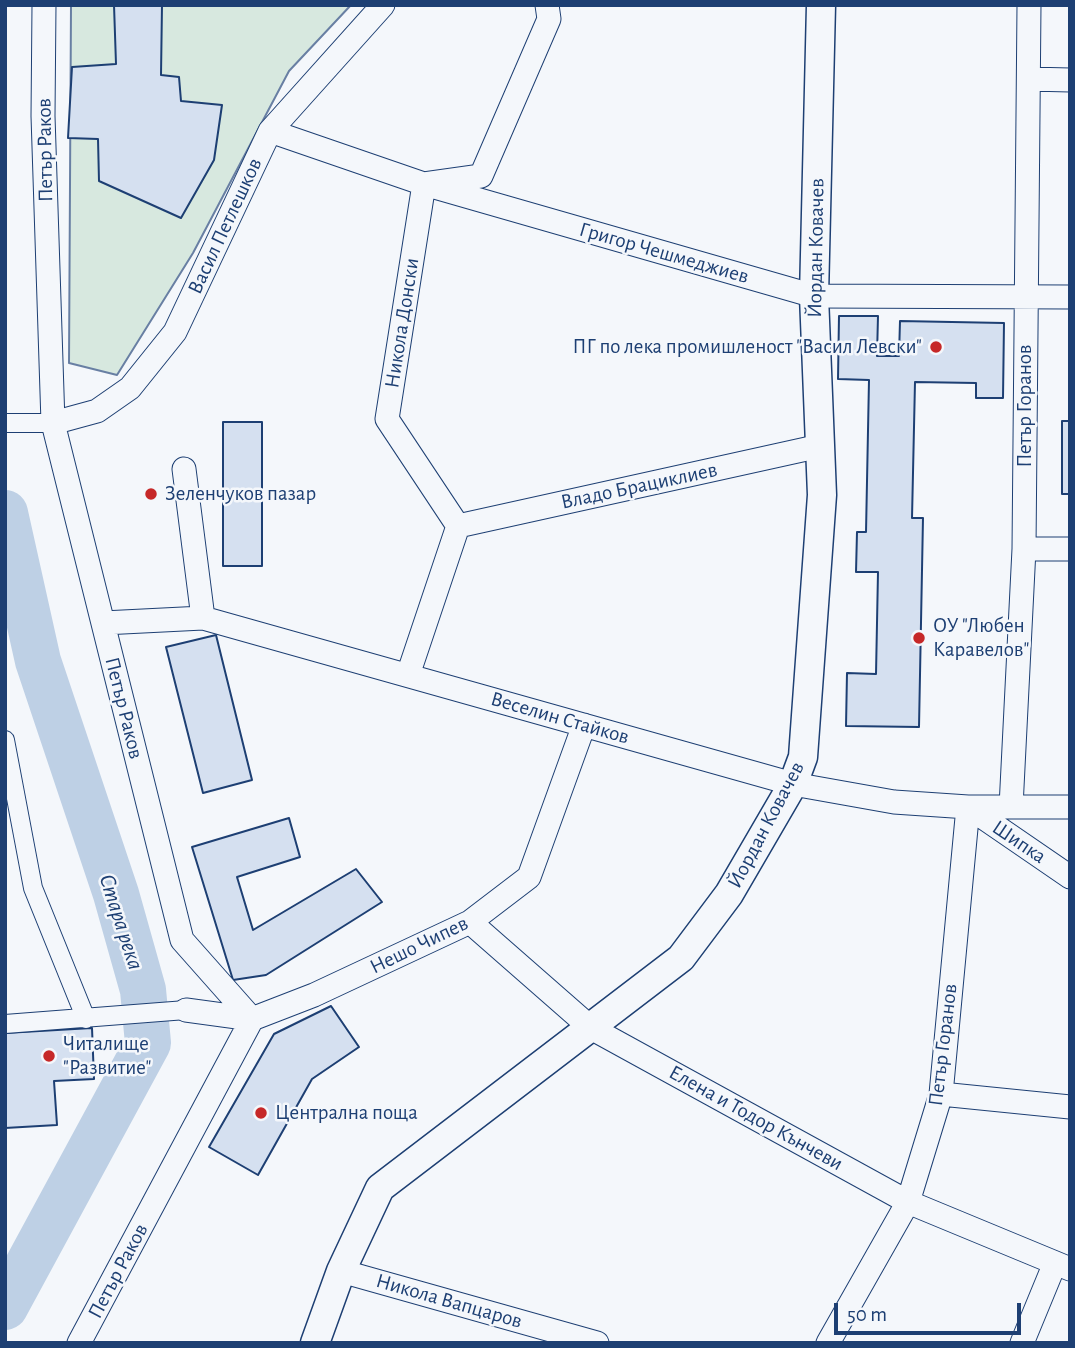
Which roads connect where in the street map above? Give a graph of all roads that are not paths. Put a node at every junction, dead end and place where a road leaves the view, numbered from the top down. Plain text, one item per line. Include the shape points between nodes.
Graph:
1 (44, 5) edge
2 (383, 5) edge
3 (547, 5) edge
4 (821, 5) edge
5 (1029, 5) edge
6 (1028, 79) junction
7 (1070, 80) edge
8 (270, 131) junction
9 (424, 184) junction
10 (814, 296) junction
11 (1026, 297) junction
12 (1070, 297) edge
13 (53, 423) junction
14 (5, 424) edge
15 (820, 446) junction
16 (184, 469) dead end
17 (458, 526) junction
18 (1024, 549) junction
19 (1070, 549) edge
20 (203, 618) junction
21 (103, 623) junction
22 (408, 675) junction
23 (584, 725) junction
24 (5, 740) edge
25 (793, 783) junction
26 (968, 807) junction
27 (1011, 807) junction
28 (1070, 807) edge
29 (1070, 877) edge
30 (470, 922) junction
31 (186, 1010) joint
32 (86, 1020) junction
33 (252, 1020) junction
34 (5, 1024) edge
35 (591, 1028) junction
36 (942, 1094) junction
37 (1070, 1107) edge
38 (908, 1202) junction
39 (1062, 1266) edge
40 (341, 1271) junction
41 (79, 1343) edge
42 (315, 1343) edge
43 (597, 1343) edge
44 (828, 1343) edge
45 (1022, 1343) edge

1 - 13 street, Петър Раков
2 - 8 street, Васил Петлешков
3 - 9 street via 549,19 481,176
4 - 10 street, Йордан Ковачев
5 - 6 street, Петър Горанов
6 - 7 street
6 - 11 street, Петър Горанов
8 - 9 street, Григор Чешмеджиев
8 - 13 street, Васил Петлешков via 175,332 130,388 97,411
9 - 10 street, Григор Чешмеджиев
9 - 17 street, Никола Донски via 387,419
10 - 11 street, Григор Чешмеджиев
10 - 15 street, Йордан Ковачев
11 - 12 street, Григор Чешмеджиев
11 - 18 street, Петър Горанов
13 - 14 street
13 - 21 street, Петър Раков
15 - 17 street, Владо Брациклиев
15 - 25 street, Йордан Ковачев via 822,495 803,757
16 - 20 street
17 - 22 street
18 - 19 street
18 - 27 street, Петър Горанов
20 - 21 street, Веселин Стайков
20 - 22 street, Веселин Стайков
21 - 33 street, Петър Раков via 182,940
22 - 23 street, Веселин Стайков
23 - 25 street, Веселин Стайков
23 - 30 street, Нешо Чипев via 528,877
24 - 32 street via 33,888
25 - 26 street, Веселин Стайков via 894,802
25 - 35 street, Йордан Ковачев via 729,894 681,958
26 - 27 street, Веселин Стайков
26 - 29 street, Шипка
26 - 36 street, Петър Горанов
27 - 28 street, Веселин Стайков
30 - 33 street, Нешо Чипев
30 - 35 street, Елена и Тодор Кънчеви
31 - 32 street
31 - 33 street
32 - 34 street
33 - 41 street, Петър Раков
35 - 38 street, Елена и Тодор Кънчеви
35 - 40 street, Йордан Ковачев via 380,1188
36 - 37 street
36 - 38 street, Петър Горанов
38 - 39 street, Елена и Тодор Кънчеви
38 - 44 street, Петър Горанов
39 - 45 street
40 - 42 street, Йордан Ковачев
40 - 43 street, Никола Вапцаров

